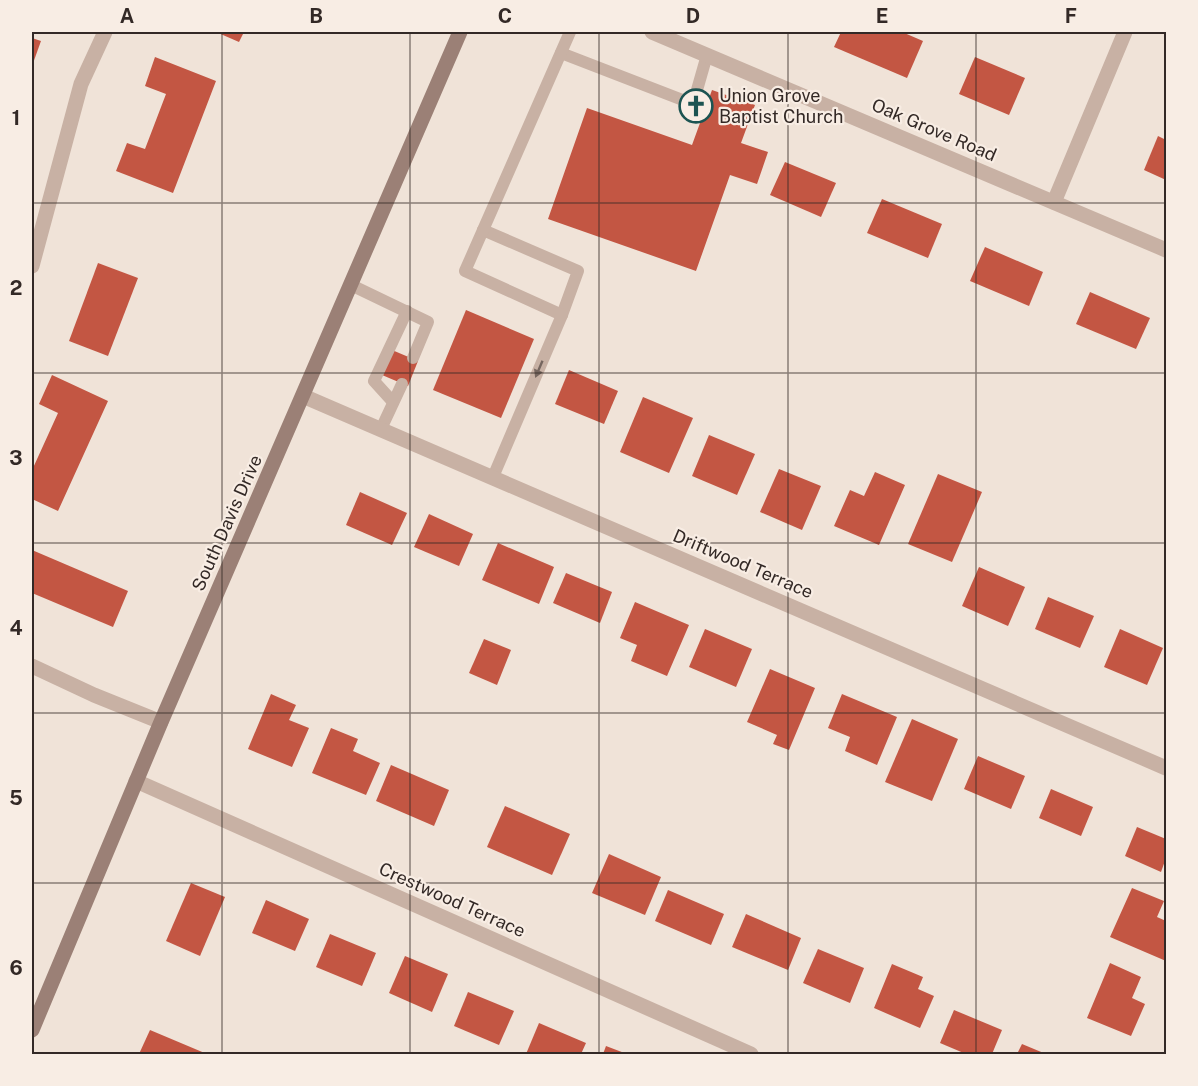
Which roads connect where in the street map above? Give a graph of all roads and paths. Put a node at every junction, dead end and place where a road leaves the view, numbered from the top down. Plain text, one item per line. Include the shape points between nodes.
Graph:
1 (105, 32) edge
2 (460, 32) edge
3 (570, 32) edge
4 (652, 32) edge
5 (1125, 32) edge
6 (561, 54) junction
7 (707, 55) junction
8 (1054, 202) junction
9 (483, 230) junction
10 (1167, 250) edge
11 (32, 266) edge
12 (351, 285) junction
13 (407, 311) junction
14 (562, 315) junction
15 (413, 358) dead end
16 (402, 384) dead end
17 (303, 396) junction
18 (393, 402) junction
19 (381, 429) junction
20 (493, 477) junction
21 (32, 666) edge
22 (161, 722) junction
23 (1167, 768) edge
24 (136, 782) junction
25 (32, 1030) edge
26 (752, 1054) edge

1 - 11 street via 81,84
2 - 12 street, South Davis Drive
3 - 6 lane
4 - 7 street, Oak Grove Road
5 - 8 street
6 - 7 lane via 693,104
6 - 9 lane
7 - 8 street, Oak Grove Road
8 - 10 street, Oak Grove Road
9 - 14 lane via 578,271
9 - 14 lane via 465,272
12 - 13 lane
12 - 17 street, South Davis Drive
13 - 15 lane via 428,322
13 - 18 lane via 374,381
14 -> 20 lane
16 - 18 lane
17 - 19 street, Driftwood Terrace
17 - 22 street, South Davis Drive
18 - 19 lane
19 - 20 street, Driftwood Terrace
20 - 23 street, Driftwood Terrace
21 - 22 street
22 - 24 street, South Davis Drive
24 - 25 street, South Davis Drive
24 - 26 street, Crestwood Terrace

